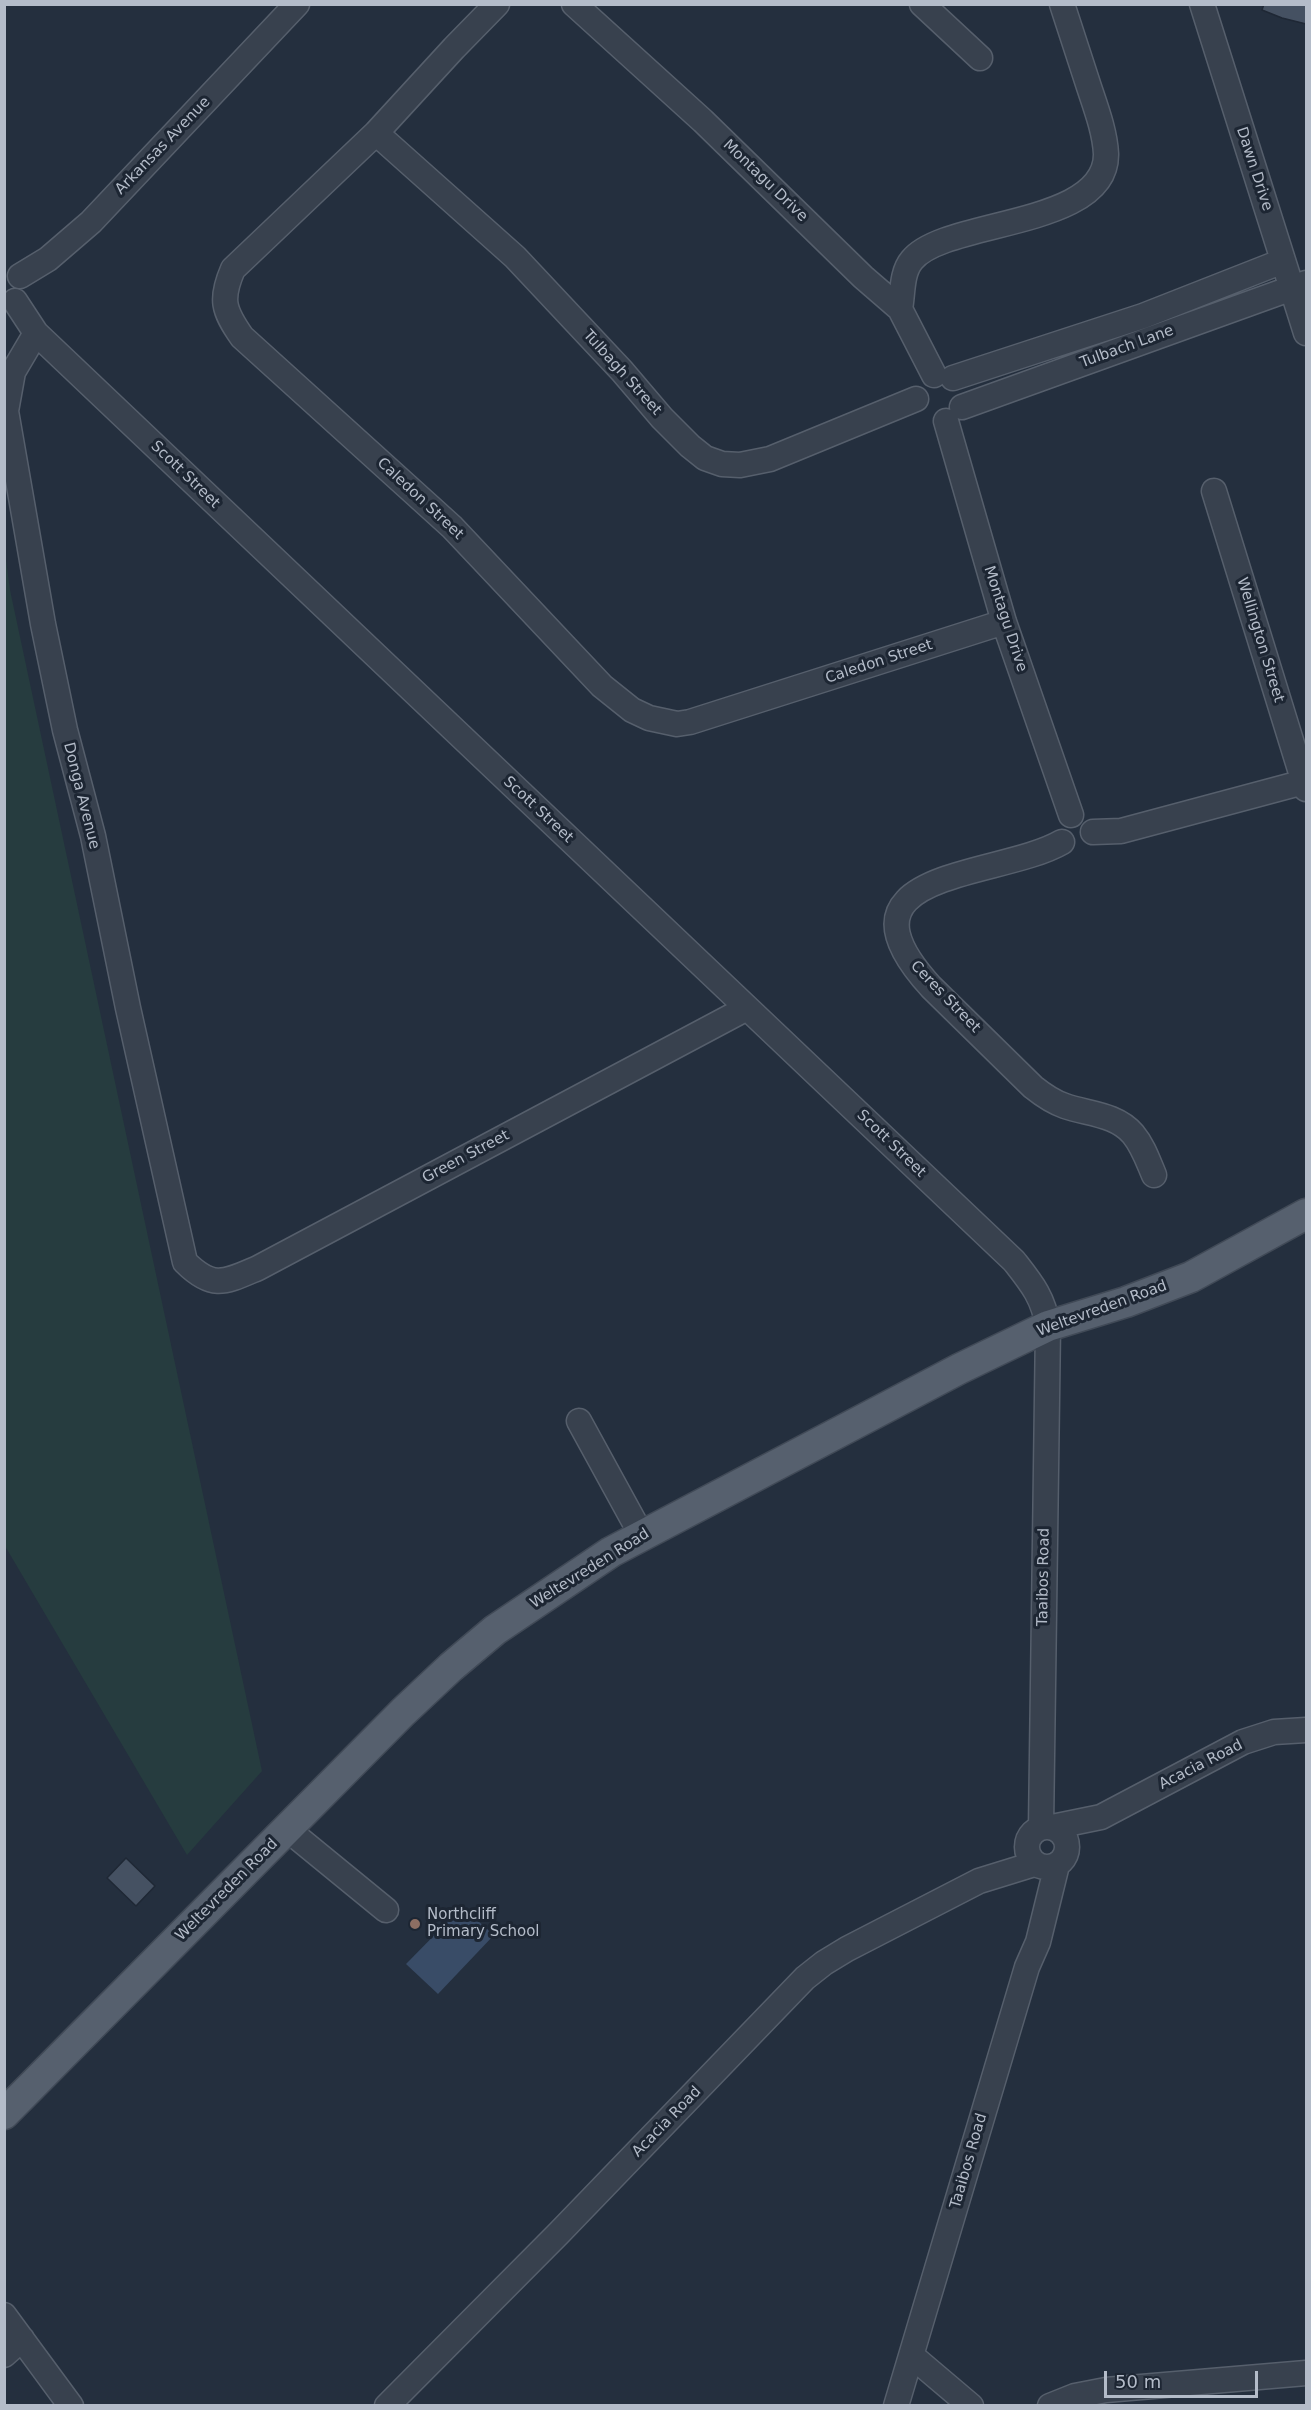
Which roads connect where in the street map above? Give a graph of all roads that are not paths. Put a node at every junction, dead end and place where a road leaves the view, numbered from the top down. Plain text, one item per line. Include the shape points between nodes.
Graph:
1 (297, 4) edge
2 (497, 4) edge
3 (574, 4) edge
4 (922, 4) edge
5 (1062, 4) edge
6 (1202, 4) edge
7 (980, 58) dead end
8 (376, 133) junction
9 (1283, 261) junction
10 (12, 271) edge
11 (1299, 286) edge
12 (10, 303) edge
13 (1177, 303) junction
14 (900, 309) junction
15 (1185, 326) junction
16 (36, 333) junction
17 (1306, 333) edge
18 (944, 377) junction
19 (916, 399) junction
20 (954, 414) junction
21 (1214, 490) dead end
22 (1004, 622) junction
23 (1305, 785) edge
24 (1071, 815) junction
25 (1093, 832) junction
26 (1062, 842) junction
27 (747, 1008) junction
28 (1154, 1175) dead end
29 (1306, 1214) edge
30 (185, 1262) joint
31 (1048, 1326) junction
32 (579, 1421) dead end
33 (642, 1536) junction
34 (1306, 1730) edge
35 (287, 1829) junction
36 (1045, 1849) junction
37 (386, 1910) dead end
38 (4, 2114) edge
39 (4, 2315) edge
40 (13, 2347) edge
41 (912, 2356) junction
42 (1306, 2373) edge
43 (71, 2406) edge
44 (387, 2406) edge
45 (896, 2406) edge
46 (970, 2406) edge
47 (1050, 2406) edge

1 - 10 street, Arkansas Avenue via 91,222 48,259
2 - 8 street, Caledon Street
3 - 14 street, Montagu Drive
4 - 7 street
5 - 14 street via 1098,115 1106,154 1098,179 1052,211 929,246 909,265
6 - 9 street, Dawn Drive
8 - 19 street, Tulbagh Street via 515,257 662,418 705,458 740,465 770,459
8 - 22 street, Caledon Street via 233,269 224,304 230,321 242,337 452,527 602,686 621,701 662,722 690,722
9 - 11 street, Dawn Drive
9 - 13 street, Tulbach Lane
10 - 12 street via 21,292
11 - 15 street, Tulbach Lane
11 - 17 street, Dawn Drive
12 - 16 street, Scott Street
13 - 15 street
13 - 18 street, Tulbach Lane
14 - 18 street, Montagu Drive
15 - 20 street, Tulbach Lane
16 - 27 street, Scott Street
16 - 30 street, Donga Avenue via 13,372 6,411 65,730 93,836
18 - 19 street via 924,380
18 - 20 street via 960,386 963,396
19 - 20 street via 919,409 935,421
20 - 22 street, Montagu Drive
21 - 23 street, Wellington Street
22 - 24 street, Montagu Drive
23 - 25 street via 1121,831
24 - 25 street via 1089,820
24 - 26 street via 1059,826
25 - 26 street via 1088,845 1081,848 1074,849
26 - 28 street, Ceres Street via 1036,854 943,879 919,890 901,909 899,943 916,971 1033,1087 1064,1106 1121,1123 1142,1147
27 - 30 street, Green Street via 258,1268 228,1280 213,1281 200,1277
27 - 31 street, Scott Street via 1014,1262 1036,1288
29 - 31 main road, Weltevreden Road via 1191,1276 1126,1302
31 - 33 main road, Weltevreden Road
31 - 36 street, Taaibos Road
32 - 33 street
33 - 35 main road, Weltevreden Road via 544,1596 469,1652 403,1712
34 - 36 street, Acacia Road via 1274,1732 1243,1742 1101,1817 1081,1819
35 - 37 street
35 - 38 main road, Weltevreden Road
36 - 41 street, Taaibos Road via 1038,1942 1027,1966
36 - 44 street, Acacia Road via 847,1949 805,1978
39 - 40 street
40 - 43 street
41 - 45 street, Taaibos Road
41 - 46 street
42 - 47 street via 1106,2390

